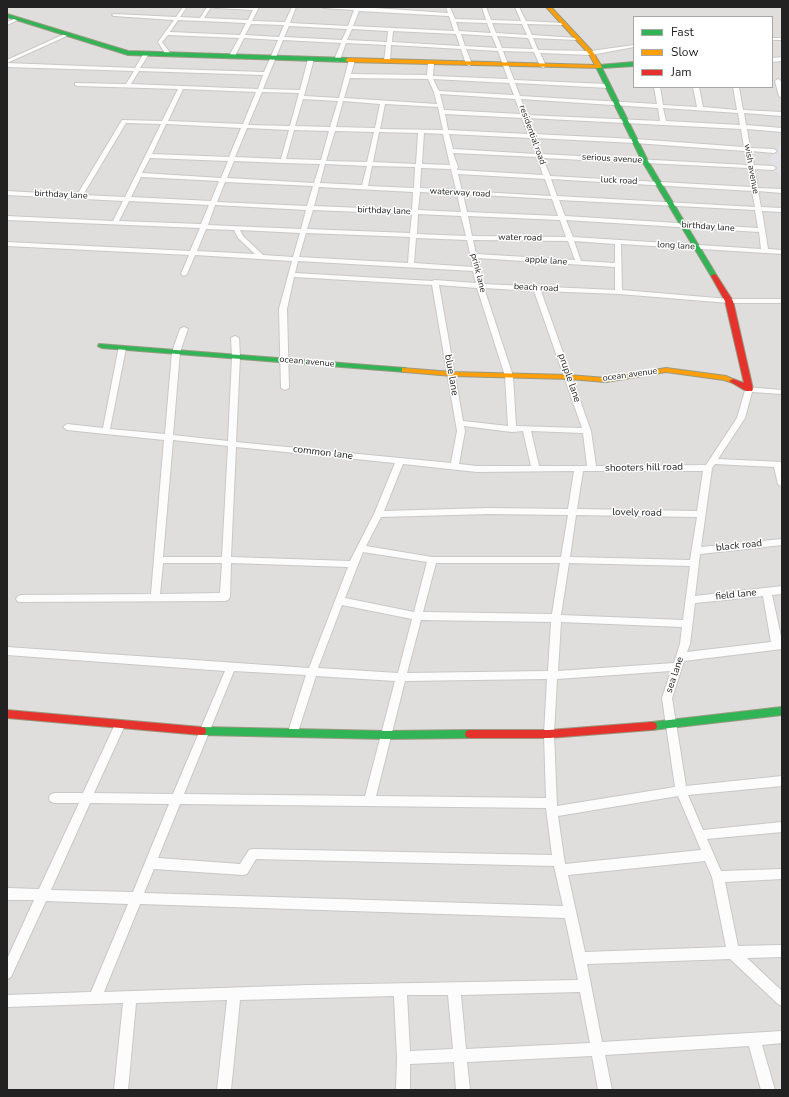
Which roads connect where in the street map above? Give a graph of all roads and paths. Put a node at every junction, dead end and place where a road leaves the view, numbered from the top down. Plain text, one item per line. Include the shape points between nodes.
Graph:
1 (185, 7) edge
2 (210, 7) edge
3 (216, 7) edge
4 (294, 7) edge
5 (324, 7) edge
6 (448, 7) edge
7 (484, 7) edge
8 (517, 7) edge
9 (548, 7) edge
10 (257, 8) edge
11 (357, 8) edge
12 (117, 11) dead end
13 (7, 15) edge
14 (452, 18) junction
15 (18, 19) junction
16 (177, 19) junction
17 (201, 20) junction
18 (489, 21) junction
19 (250, 22) junction
20 (524, 22) junction
21 (7, 24) edge
22 (287, 24) junction
23 (563, 24) junction
24 (350, 27) junction
25 (391, 29) junction
26 (167, 33) junction
27 (456, 33) junction
28 (67, 34) junction
29 (494, 34) junction
30 (530, 36) junction
31 (242, 37) junction
32 (281, 39) junction
33 (577, 39) junction
34 (344, 42) junction
35 (389, 44) junction
36 (633, 46) edge
37 (462, 48) junction
38 (500, 49) junction
39 (536, 51) junction
40 (591, 52) junction
41 (146, 54) junction
42 (168, 54) junction
43 (232, 56) junction
44 (273, 58) junction
45 (311, 59) junction
46 (337, 60) junction
47 (352, 60) junction
48 (388, 61) junction
49 (8, 62) edge
50 (431, 63) junction
51 (469, 64) junction
52 (633, 64) edge
53 (506, 65) junction
54 (543, 66) junction
55 (599, 68) junction
56 (137, 70) junction
57 (267, 74) junction
58 (347, 76) junction
59 (430, 77) junction
60 (511, 81) junction
61 (777, 81) edge
62 (77, 84) dead end
63 (128, 85) junction
64 (608, 86) junction
65 (182, 87) junction
66 (657, 88) edge
67 (696, 88) edge
68 (736, 88) edge
69 (260, 90) junction
70 (437, 92) junction
71 (302, 94) junction
72 (782, 96) edge
73 (518, 98) junction
74 (339, 99) junction
75 (383, 102) junction
76 (616, 102) junction
77 (660, 105) junction
78 (700, 108) junction
79 (441, 109) junction
80 (740, 111) junction
81 (782, 114) edge
82 (524, 116) junction
83 (625, 121) junction
84 (164, 123) junction
85 (663, 123) junction
86 (245, 126) junction
87 (744, 127) junction
88 (291, 128) junction
89 (332, 129) junction
90 (377, 130) junction
91 (782, 130) edge
92 (421, 131) junction
93 (446, 132) junction
94 (532, 136) junction
95 (635, 141) junction
96 (748, 149) junction
97 (451, 151) junction
98 (774, 151) dead end
99 (148, 156) junction
100 (539, 156) junction
101 (231, 159) junction
102 (283, 161) junction
103 (645, 161) junction
104 (323, 162) junction
105 (370, 164) junction
106 (418, 166) junction
107 (751, 166) junction
108 (773, 168) dead end
109 (455, 170) junction
110 (138, 175) junction
111 (547, 177) junction
112 (223, 179) junction
113 (657, 183) junction
114 (316, 185) junction
115 (365, 187) junction
116 (755, 189) junction
117 (416, 190) junction
118 (782, 191) edge
119 (459, 192) junction
120 (7, 193) edge
121 (79, 196) junction
122 (555, 198) junction
123 (127, 199) junction
124 (213, 203) junction
125 (670, 204) junction
126 (310, 208) junction
127 (758, 209) junction
128 (782, 210) edge
129 (414, 212) junction
130 (464, 214) junction
131 (7, 218) edge
132 (563, 218) junction
133 (115, 223) junction
134 (684, 225) junction
135 (203, 226) junction
136 (236, 228) junction
137 (761, 230) junction
138 (303, 231) junction
139 (413, 235) junction
140 (470, 238) junction
141 (571, 239) junction
142 (618, 243) junction
143 (7, 244) edge
144 (696, 248) junction
145 (765, 251) junction
146 (782, 252) edge
147 (193, 253) junction
148 (474, 256) junction
149 (261, 257) junction
150 (295, 258) junction
151 (580, 263) junction
152 (410, 265) junction
153 (619, 265) junction
154 (477, 269) junction
155 (184, 274) dead end
156 (291, 274) junction
157 (435, 282) junction
158 (480, 285) junction
159 (537, 289) junction
160 (619, 292) junction
161 (729, 301) junction
162 (782, 301) edge
163 (184, 329) dead end
164 (235, 338) dead end
165 (102, 346) dead end
166 (122, 348) junction
167 (176, 352) junction
168 (236, 357) junction
169 (285, 361) junction
170 (452, 374) junction
171 (509, 376) junction
172 (569, 377) junction
173 (285, 388) dead end
174 (749, 389) junction
175 (782, 392) edge
176 (460, 423) junction
177 (67, 427) dead end
178 (526, 428) junction
179 (512, 429) junction
180 (106, 431) junction
181 (587, 431) junction
182 (169, 437) junction
183 (232, 443) junction
184 (400, 461) junction
185 (710, 464) junction
186 (780, 465) edge
187 (454, 467) junction
188 (536, 469) junction
189 (579, 469) junction
190 (592, 469) junction
191 (782, 484) edge
192 (572, 512) junction
193 (378, 514) junction
194 (701, 514) junction
195 (782, 542) edge
196 (360, 548) junction
197 (696, 551) junction
198 (159, 560) junction
199 (227, 560) junction
200 (432, 560) junction
201 (564, 560) junction
202 (695, 563) junction
203 (354, 564) junction
204 (782, 590) edge
205 (767, 592) junction
206 (155, 598) junction
207 (21, 599) dead end
208 (339, 600) junction
209 (690, 600) junction
210 (417, 616) junction
211 (556, 618) junction
212 (688, 624) junction
213 (779, 646) edge
214 (7, 651) edge
215 (679, 662) junction
216 (231, 667) junction
217 (312, 672) junction
218 (552, 675) junction
219 (402, 677) junction
220 (782, 711) edge
221 (7, 714) edge
222 (671, 724) junction
223 (120, 725) junction
224 (205, 730) junction
225 (293, 732) junction
226 (549, 734) junction
227 (386, 735) junction
228 (782, 781) edge
229 (681, 791) junction
230 (54, 798) dead end
231 (86, 798) junction
232 (177, 799) junction
233 (369, 801) junction
234 (552, 807) junction
235 (782, 827) edge
236 (700, 835) junction
237 (709, 855) junction
238 (150, 863) junction
239 (560, 865) junction
240 (782, 874) edge
241 (718, 877) junction
242 (7, 894) edge
243 (42, 895) junction
244 (136, 898) junction
245 (570, 912) junction
246 (782, 951) edge
247 (733, 953) junction
248 (580, 958) junction
249 (7, 973) edge
250 (586, 986) junction
251 (454, 989) junction
252 (400, 990) junction
253 (234, 994) junction
254 (130, 997) junction
255 (95, 998) junction
256 (782, 1000) edge
257 (7, 1001) edge
258 (782, 1037) edge
259 (754, 1039) junction
260 (597, 1049) junction
261 (460, 1055) junction
262 (404, 1058) junction
263 (121, 1090) edge
264 (224, 1090) edge
265 (403, 1090) edge
266 (463, 1090) edge
267 (605, 1090) edge
268 (768, 1090) edge

1 - 16 street
2 - 17 street
3 - 10 street
4 - 22 street
5 - 11 street
6 - 14 street
7 - 18 street, residential road
8 - 20 street
9 - 23 street
10 - 19 street
11 - 14 street
11 - 24 street
12 - 16 street via 114,16
13 - 15 street
14 - 18 street
14 - 27 street
15 - 21 street
15 - 28 street
16 - 17 street
16 - 26 street
17 - 19 street
18 - 20 street
18 - 29 street, residential road
19 - 22 street
19 - 31 street
20 - 23 street
20 - 30 street
22 - 24 street
22 - 32 street
23 - 33 street
24 - 25 street
24 - 34 street
25 - 27 street
25 - 35 street
26 - 31 street
26 - 42 street via 160,42
27 - 29 street
27 - 37 street
28 - 41 street via 128,53
28 - 49 street
29 - 30 street
29 - 38 street, residential road
30 - 33 street
30 - 39 street
31 - 32 street
31 - 43 street
32 - 34 street
32 - 44 street
33 - 40 street
34 - 35 street
34 - 46 street
35 - 37 street
35 - 48 street
36 - 40 street
37 - 38 street
37 - 51 street
38 - 39 street
38 - 53 street, residential road
39 - 40 street
39 - 54 street
40 - 55 street
41 - 42 street
41 - 56 street
42 - 43 street
43 - 44 street
44 - 45 street
44 - 57 street
45 - 46 street
45 - 71 street
46 - 47 street
47 - 48 street
47 - 58 street
48 - 50 street
49 - 56 street
50 - 51 street
50 - 59 street, prink lane
51 - 53 street
52 - 55 street
53 - 54 street
53 - 60 street, residential road
54 - 55 street
55 - 64 street
56 - 57 street
56 - 63 street
57 - 69 street
58 - 59 street
58 - 74 street
59 - 60 street
59 - 70 street, prink lane
60 - 64 street
60 - 73 street, residential road
61 - 72 street
62 - 63 street
63 - 65 street
64 - 76 street
65 - 69 street
65 - 84 street
66 - 77 street
67 - 78 street
68 - 80 street, wish avenue
69 - 71 street
69 - 86 street
70 - 73 street
70 - 79 street, prink lane
71 - 74 street
71 - 88 street
73 - 76 street
73 - 82 street, residential road
74 - 75 street
74 - 89 street
75 - 79 street
75 - 90 street
76 - 77 street
76 - 83 street
77 - 78 street
77 - 85 street
78 - 80 street
79 - 82 street
79 - 93 street, prink lane
80 - 81 street
80 - 87 street, wish avenue
82 - 83 street
82 - 94 street, residential road
83 - 85 street
83 - 95 street
84 - 86 street
84 - 99 street
84 - 121 street via 124,121
85 - 87 street
86 - 88 street
86 - 101 street
87 - 91 street
87 - 96 street, wish avenue
88 - 89 street
88 - 102 street
89 - 90 street
89 - 104 street
90 - 92 street
90 - 105 street
92 - 93 street
92 - 106 street
93 - 94 street
93 - 97 street, prink lane
94 - 95 street
94 - 100 street, residential road
95 - 96 street
95 - 103 street
96 - 98 street
96 - 107 street, wish avenue
97 - 100 street, serious avenue
97 - 109 street, prink lane
99 - 101 street, luck road
99 - 110 street
100 - 103 street, serious avenue
100 - 111 street, residential road
101 - 102 street, luck road
101 - 112 street
102 - 104 street, luck road
103 - 107 street, serious avenue
103 - 113 street
104 - 105 street, luck road
104 - 114 street
105 - 106 street, luck road
105 - 115 street
106 - 109 street, luck road
106 - 117 street
107 - 108 street, serious avenue
107 - 116 street, wish avenue
109 - 111 street, luck road
109 - 119 street, prink lane
110 - 112 street, waterway road
110 - 123 street
111 - 113 street, luck road
111 - 122 street, residential road
112 - 114 street, waterway road
112 - 124 street
113 - 116 street, luck road
113 - 125 street
114 - 115 street, waterway road
114 - 126 street
115 - 117 street, waterway road
116 - 118 street, luck road
116 - 127 street, wish avenue
117 - 119 street, waterway road
117 - 129 street
119 - 122 street, waterway road
119 - 130 street, prink lane
120 - 121 street, birthday lane
121 - 123 street, birthday lane
122 - 125 street, waterway road
122 - 132 street, residential road
123 - 124 street, birthday lane
123 - 133 street
124 - 126 street, birthday lane
124 - 135 street
125 - 127 street, waterway road
125 - 134 street
126 - 129 street, birthday lane
126 - 138 street
127 - 128 street, waterway road
127 - 137 street, wish avenue
129 - 130 street, birthday lane
129 - 139 street
130 - 132 street, birthday lane
130 - 140 street, prink lane
131 - 133 street, water road
132 - 134 street, birthday lane
132 - 141 street, residential road
133 - 135 street, water road
134 - 137 street, birthday lane
134 - 144 street
135 - 136 street, water road
135 - 147 street
136 - 138 street, water road
136 - 149 street via 240,237
137 - 145 street, wish avenue
138 - 139 street, water road
138 - 150 street
139 - 140 street, water road
139 - 152 street
140 - 141 street, water road
140 - 148 street, prink lane
141 - 142 street, long lane
141 - 151 street, residential road
142 - 144 street, long lane
142 - 153 street
143 - 147 street
144 - 145 street, long lane
144 - 161 street
145 - 146 street, long lane
147 - 149 street
147 - 155 street
148 - 151 street, apple lane
148 - 154 street, prink lane
149 - 150 street
150 - 152 street
150 - 156 street
151 - 153 street, apple lane
152 - 154 street
153 - 160 street
154 - 158 street, prink lane
156 - 157 street, beach road
156 - 169 street via 283,309
157 - 158 street, beach road
157 - 170 street, blue lane
158 - 159 street, beach road
158 - 171 street, prink lane
159 - 160 street, beach road
159 - 172 street, pruple lane
160 - 161 street, beach road
161 - 162 street, beach road
161 - 174 street
163 - 167 street
164 - 168 street
165 - 166 street, ocean avenue
166 - 167 street, ocean avenue
166 - 180 street
167 - 168 street, ocean avenue
167 - 182 street
168 - 169 street, ocean avenue
168 - 183 street
169 - 170 street, ocean avenue
169 - 173 street
170 - 171 street, ocean avenue
170 - 176 street, blue lane
171 - 172 street, ocean avenue
171 - 179 street, prink lane
172 - 174 street, ocean avenue via 606,380 666,370 726,378
172 - 181 street, pruple lane
174 - 175 street
174 - 185 street, sea lane via 741,418
176 - 179 street
176 - 187 street, blue lane via 461,431
177 - 180 street, common lane
178 - 179 street
178 - 181 street
178 - 188 street
180 - 182 street, common lane
181 - 190 street, pruple lane
182 - 183 street, common lane
182 - 198 street
183 - 184 street, common lane
183 - 199 street
184 - 187 street, common lane
184 - 193 street
185 - 186 street, shooters hill road
185 - 190 street, shooters hill road
185 - 194 street, sea lane
186 - 191 street
187 - 188 street, common lane
188 - 189 street, common lane
189 - 190 street, shooters hill road
189 - 192 street
192 - 193 street, lovely road
192 - 194 street, lovely road
192 - 201 street
193 - 196 street
194 - 197 street, sea lane
195 - 197 street, black road
196 - 200 street
196 - 203 street
197 - 202 street, sea lane
198 - 199 street
198 - 206 street
199 - 203 street
199 - 206 street via 225,597
200 - 201 street
200 - 210 street
201 - 202 street
201 - 211 street
202 - 209 street, sea lane
203 - 208 street
204 - 205 street, field lane
205 - 209 street, field lane
205 - 213 street
206 - 207 street
208 - 210 street
208 - 217 street
209 - 212 street, sea lane
210 - 211 street
210 - 219 street
211 - 212 street
211 - 218 street
212 - 215 street, sea lane
213 - 215 street
214 - 216 street
215 - 218 street
215 - 222 street, sea lane via 667,698
216 - 217 street
216 - 224 street
217 - 219 street
217 - 225 street
218 - 219 street
218 - 226 street
219 - 227 street
220 - 222 street
221 - 223 street
222 - 226 street
222 - 229 street, sea lane
223 - 224 street
223 - 231 street
224 - 225 street
224 - 232 street
225 - 227 street
226 - 227 street
226 - 234 street
227 - 233 street
228 - 229 street
229 - 234 street
229 - 236 street, sea lane
230 - 231 street
231 - 232 street
231 - 243 street
232 - 233 street
232 - 238 street
233 - 234 street
234 - 239 street
235 - 236 street
236 - 237 street, sea lane
237 - 239 street
237 - 241 street, sea lane
238 - 239 street via 243,870 253,854
238 - 244 street
239 - 245 street
240 - 241 street
241 - 247 street, sea lane
242 - 243 street
243 - 244 street
243 - 249 street
244 - 245 street
244 - 255 street
245 - 248 street
246 - 247 street
247 - 248 street
247 - 256 street
248 - 250 street
250 - 251 street
250 - 260 street
251 - 252 street
251 - 261 street
252 - 253 street
252 - 262 street
253 - 254 street
253 - 264 street
254 - 255 street
254 - 263 street
255 - 257 street
258 - 259 street
259 - 260 street
259 - 268 street
260 - 261 street
260 - 267 street
261 - 262 street
261 - 266 street
262 - 265 street

